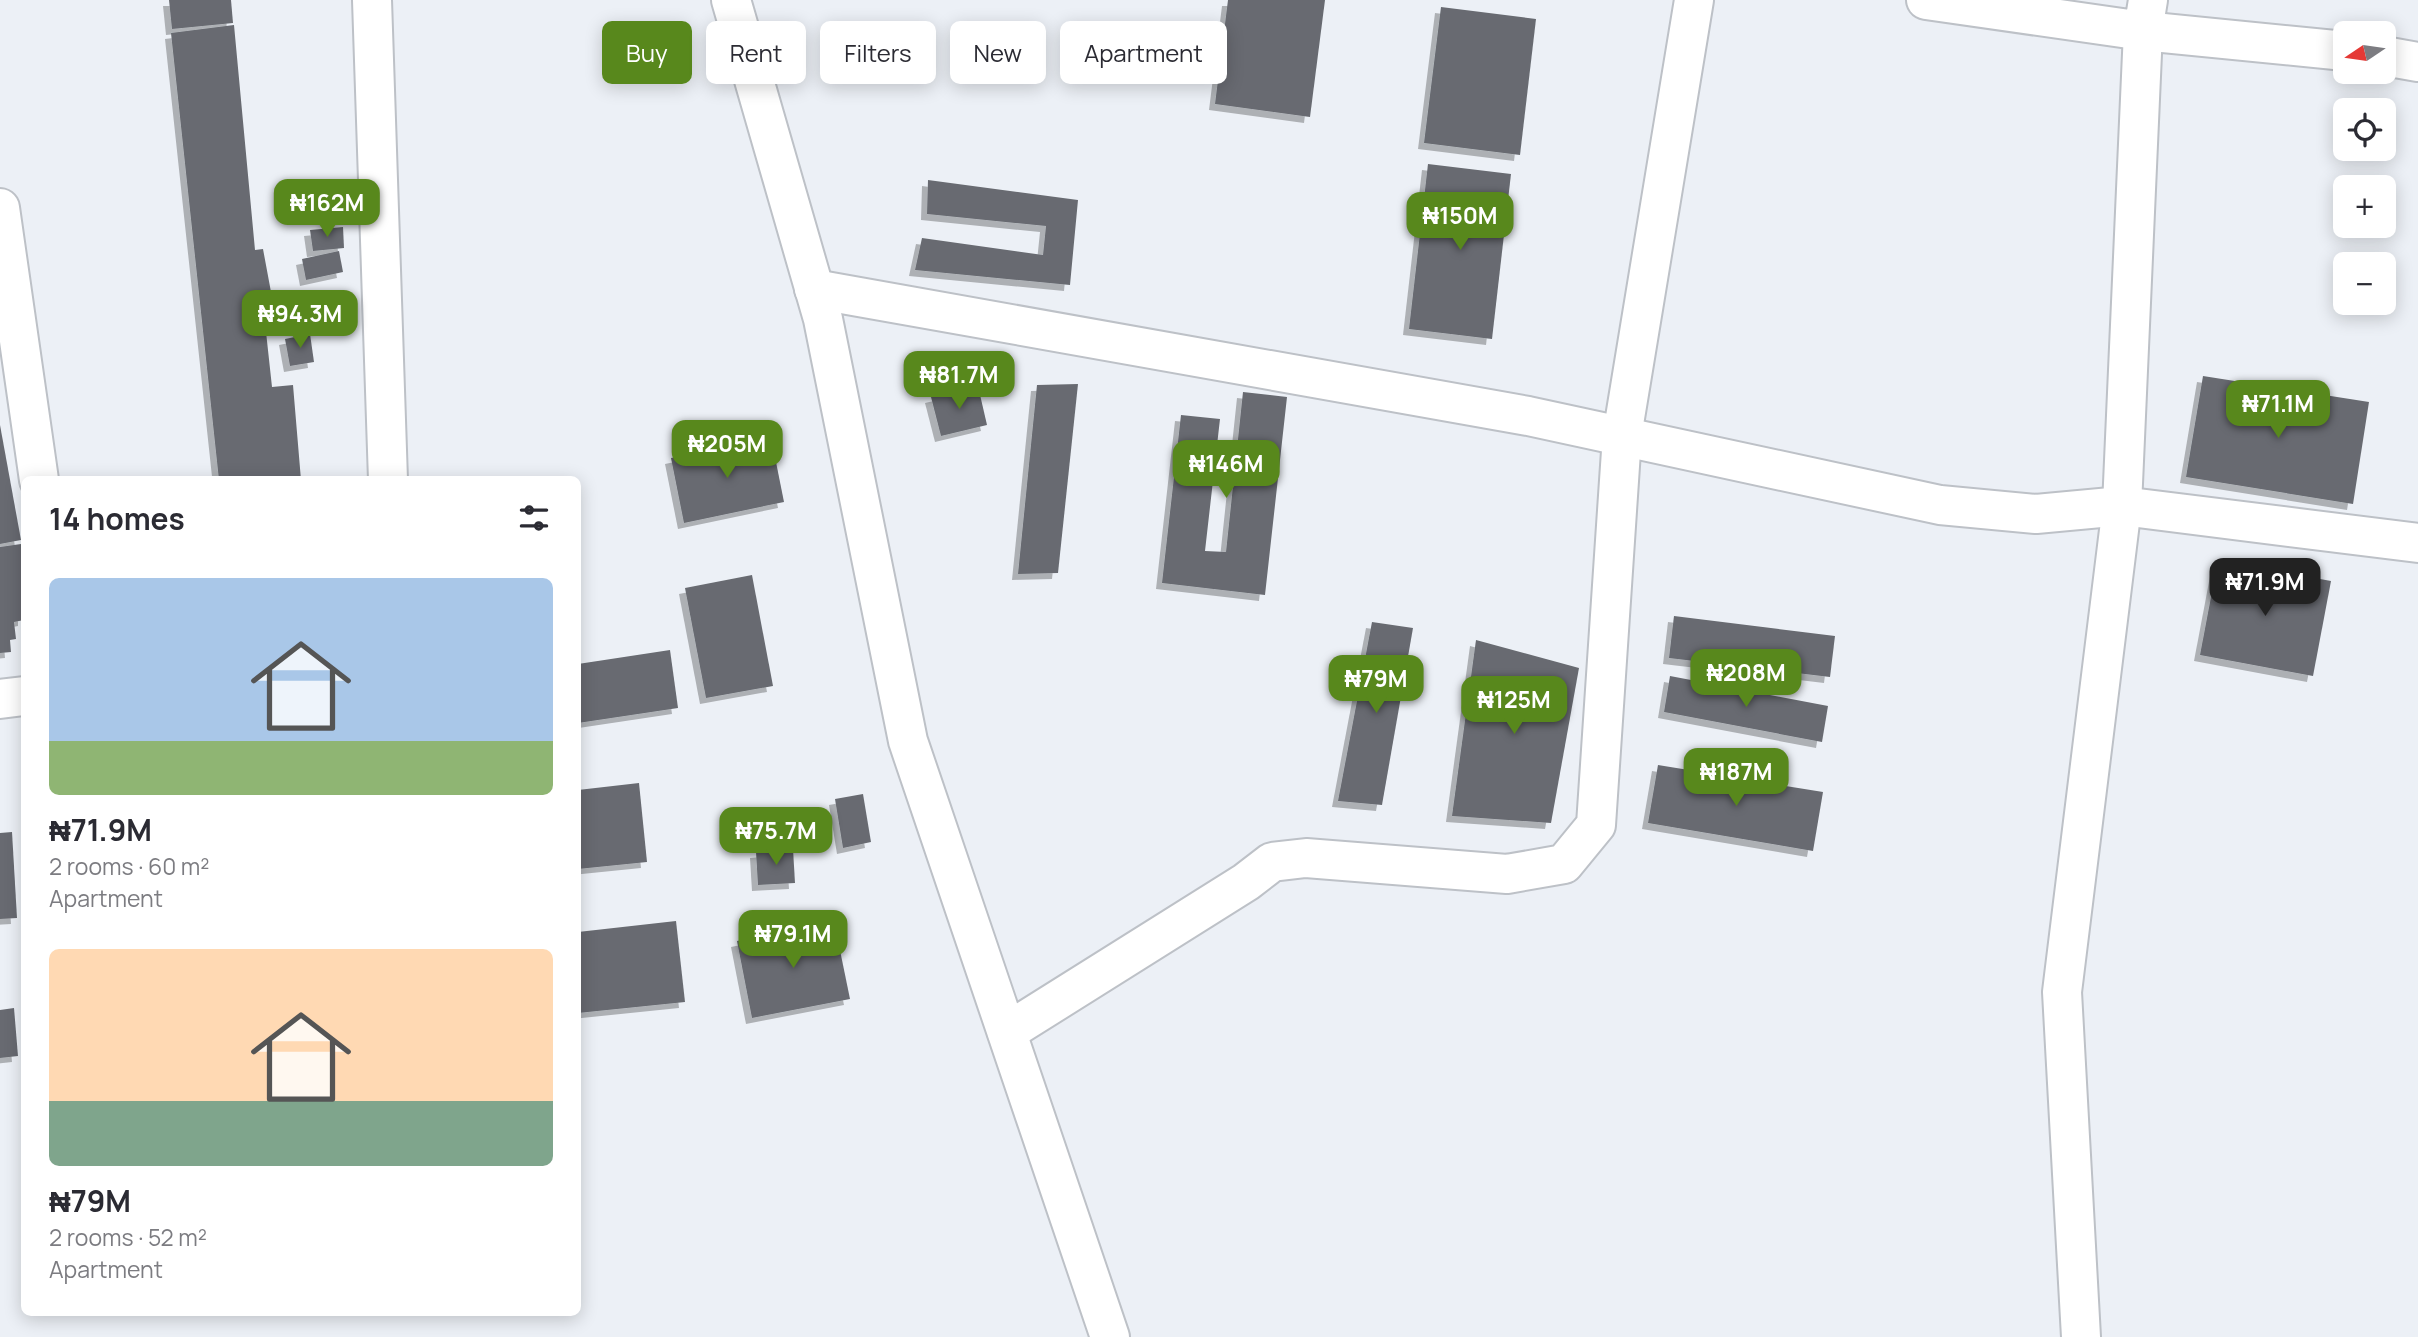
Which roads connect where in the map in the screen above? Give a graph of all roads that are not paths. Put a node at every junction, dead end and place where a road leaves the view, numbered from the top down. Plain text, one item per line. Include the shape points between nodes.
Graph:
1 (372, 0) edge
2 (731, 0) edge
3 (1694, 0) edge
4 (1926, 0) edge
5 (2146, 15) edge
6 (2333, 49) edge
7 (2396, 59) edge
8 (2418, 62) edge
9 (0, 208) edge
10 (814, 289) junction
11 (6, 291) edge
12 (1622, 436) junction
13 (38, 476) edge
14 (388, 476) edge
15 (2122, 506) junction
16 (2418, 543) edge
17 (21, 696) edge
18 (0, 699) edge
19 (1007, 1032) junction
20 (1110, 1337) edge
21 (2081, 1337) edge

1 - 14 street
2 - 10 street
3 - 12 street
4 - 5 street
5 - 6 street
5 - 15 street
7 - 8 street
9 - 11 street
10 - 12 street
10 - 19 street via 908,741
11 - 13 street
12 - 15 street via 1940,505 2036,514
12 - 19 street via 1596,825 1564,864 1507,874 1306,858 1272,862
15 - 16 street
15 - 21 street via 2062,992
17 - 18 street
19 - 20 street

